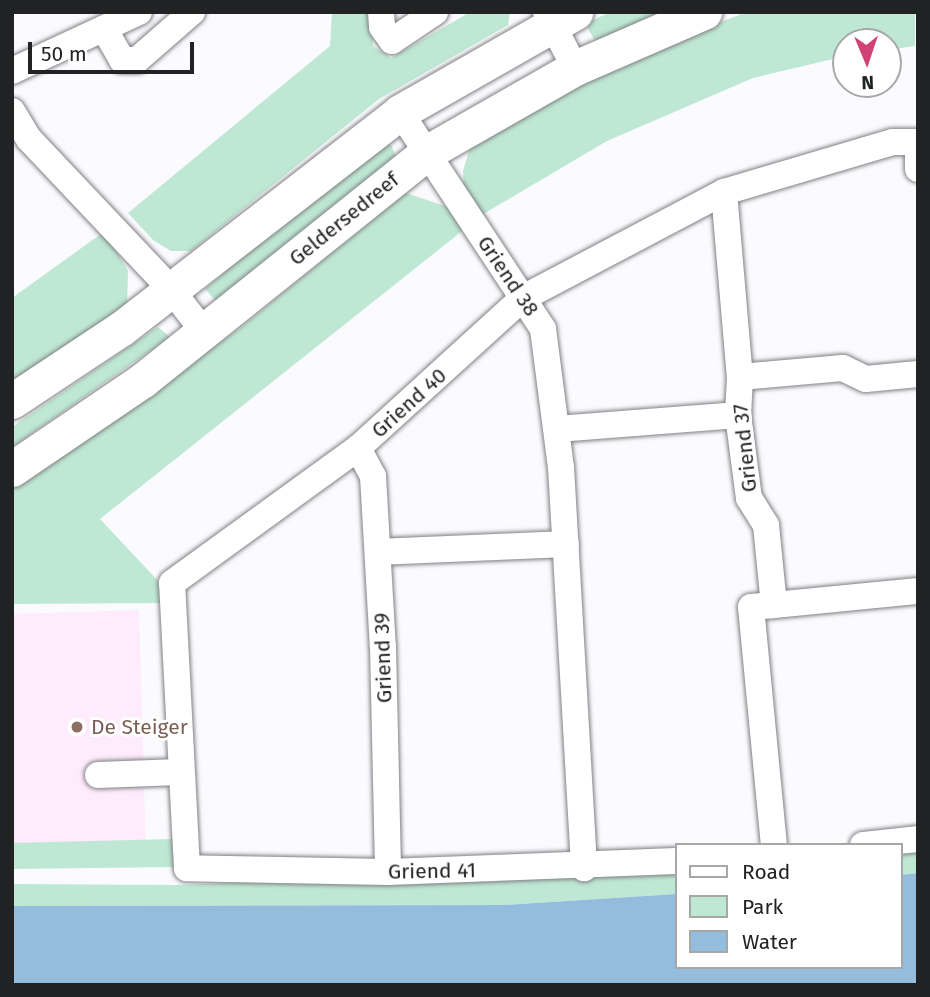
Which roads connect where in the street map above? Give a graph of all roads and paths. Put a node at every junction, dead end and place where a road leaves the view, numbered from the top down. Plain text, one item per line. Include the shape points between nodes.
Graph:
1 (139, 12) edge
2 (192, 12) edge
3 (381, 12) edge
4 (435, 12) edge
5 (704, 12) edge
6 (558, 16) edge
7 (106, 32) junction
8 (575, 68) junction
9 (12, 71) edge
10 (12, 111) edge
11 (400, 112) junction
12 (918, 142) edge
13 (21, 146) edge
14 (918, 151) edge
15 (426, 153) junction
16 (918, 169) edge
17 (724, 192) junction
18 (170, 288) junction
19 (523, 298) junction
20 (204, 332) junction
21 (918, 374) edge
22 (740, 377) junction
23 (12, 401) edge
24 (738, 415) junction
25 (557, 429) junction
26 (358, 448) junction
27 (12, 469) edge
28 (566, 544) junction
29 (378, 552) junction
30 (918, 591) edge
31 (774, 605) junction
32 (180, 772) junction
33 (98, 775) dead end
34 (918, 839) edge
35 (774, 843) edge
36 (881, 843) edge
37 (674, 861) edge
38 (187, 868) joint
39 (584, 868) junction
40 (388, 872) junction

1 - 7 street
2 - 7 street via 137,60 122,60
3 - 4 street via 382,27 392,41
5 - 8 main road, Geldersedreef
6 - 8 street
6 - 11 main road
7 - 9 street via 42,53
8 - 15 main road, Geldersedreef
10 - 13 street
11 - 15 street, Griend 38
11 - 18 main road
12 - 17 street, Griend 40 via 893,142
13 - 18 street
14 - 16 street
15 - 19 street, Griend 38
15 - 20 main road, Geldersedreef
17 - 19 street, Griend 40
17 - 22 street, Griend 37
18 - 20 street
18 - 23 main road via 122,328
19 - 25 street, Griend 38 via 544,329
19 - 26 street, Griend 40
20 - 27 main road, Geldersedreef via 98,414
21 - 22 street via 866,379 843,368
22 - 24 street, Griend 37
24 - 25 street
24 - 31 street, Griend 37 via 748,498 766,525
25 - 28 street, Griend 38
26 - 29 street, Griend 39 via 373,476
26 - 32 street, Griend 40 via 172,583
28 - 29 street
28 - 39 street, Griend 38
29 - 40 street, Griend 39
30 - 31 street
31 - 35 street via 751,607
32 - 33 street
32 - 38 street, Griend 40
34 - 36 street
37 - 39 street, Griend 41
38 - 40 street, Griend 41
39 - 40 street, Griend 41

